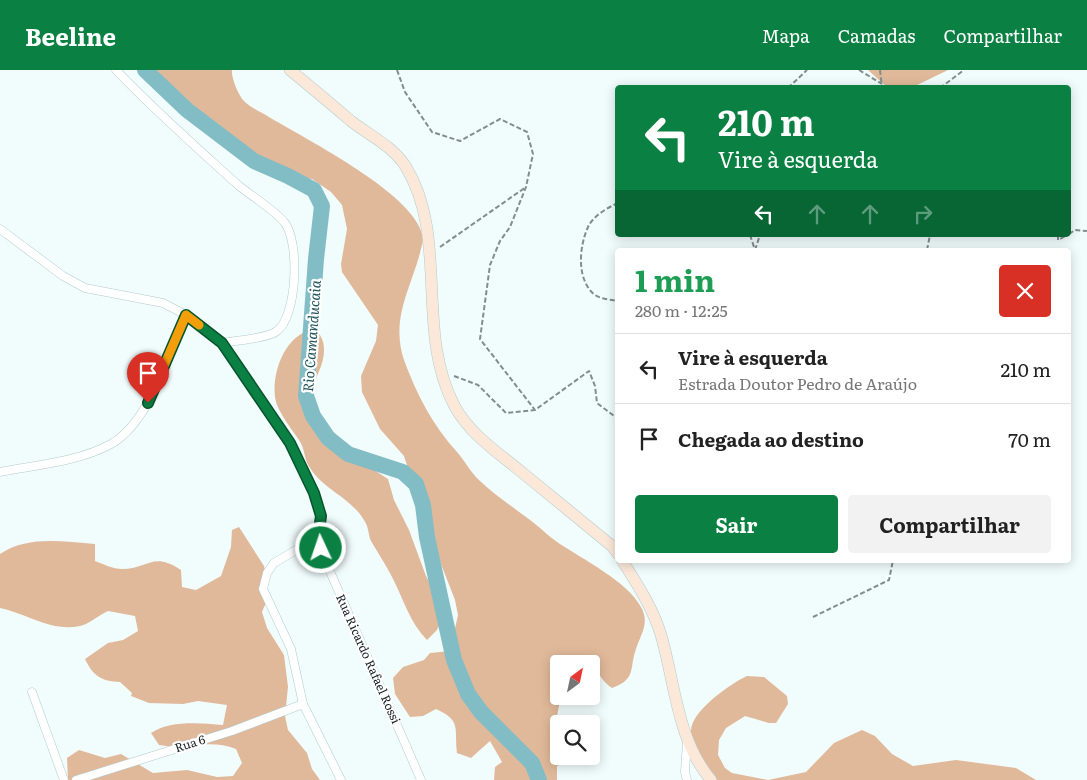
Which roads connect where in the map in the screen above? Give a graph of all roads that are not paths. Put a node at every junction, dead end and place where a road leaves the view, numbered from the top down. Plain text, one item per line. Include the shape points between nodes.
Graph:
1 (116, 70) edge
2 (290, 70) edge
3 (0, 229) edge
4 (186, 315) junction
5 (222, 343) junction
6 (0, 472) edge
7 (318, 537) junction
8 (615, 550) edge
9 (624, 563) edge
10 (32, 692) dead end
11 (303, 704) junction
12 (688, 740) junction
13 (64, 780) edge
14 (76, 780) edge
15 (341, 780) edge
16 (421, 780) edge
17 (687, 780) edge
18 (711, 780) edge

1 - 5 street via 153,109 285,223 294,242 296,272 285,324 275,333
2 - 8 main road via 352,122 389,147 405,166 419,194 427,222 432,326 442,378 455,407 478,437
3 - 4 street via 63,276 85,288 163,303
4 - 5 street
4 - 6 street via 148,403 130,429 111,444 75,457
5 - 7 street via 290,443 314,493 321,516
7 - 11 street via 274,563 267,573 263,589 291,649
7 - 16 street, Rua Ricardo Rafael Rossi via 325,560
9 - 12 main road via 647,600 661,634
10 - 13 street
11 - 14 street, Rua 6 via 232,731
11 - 15 street
12 - 17 street
12 - 18 main road

